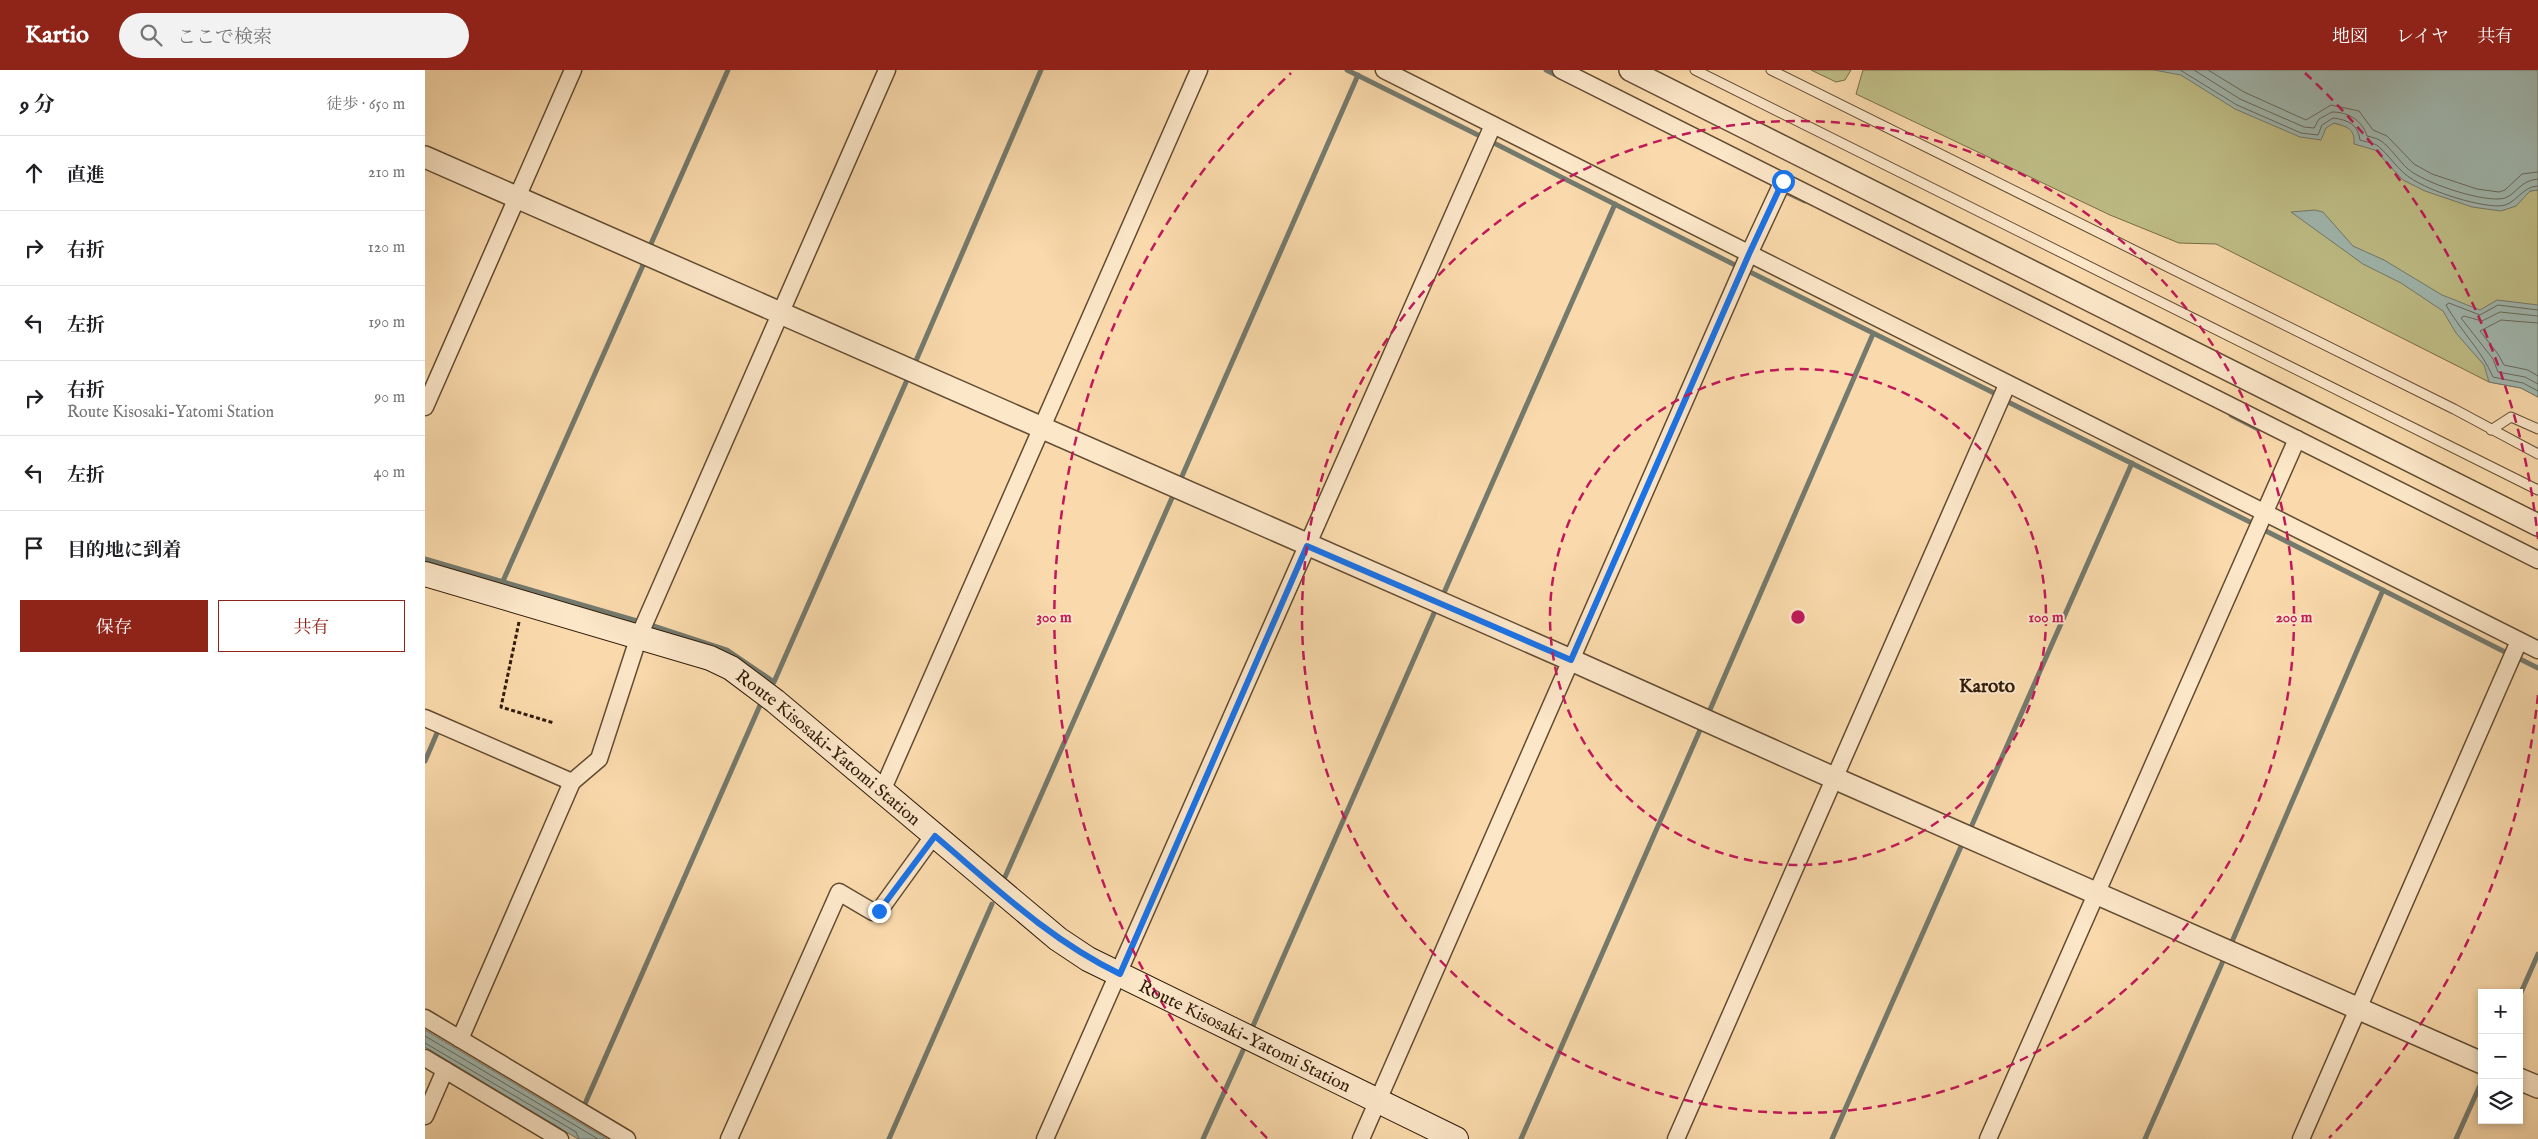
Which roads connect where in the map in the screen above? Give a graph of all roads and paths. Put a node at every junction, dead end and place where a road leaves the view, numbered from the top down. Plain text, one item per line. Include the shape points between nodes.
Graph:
1 (573, 70) edge
2 (887, 70) edge
3 (1199, 70) edge
4 (1384, 70) edge
5 (1561, 70) edge
6 (1630, 70) edge
7 (1695, 70) edge
8 (1771, 70) edge
9 (1493, 125) junction
10 (425, 157) edge
11 (1783, 181) junction
12 (517, 198) junction
13 (1749, 254) junction
14 (780, 314) junction
15 (2007, 385) junction
16 (425, 407) edge
17 (1042, 429) junction
18 (2538, 429) edge
19 (2491, 430) junction
20 (2297, 439) junction
21 (2538, 454) edge
22 (2538, 490) edge
23 (2263, 513) junction
24 (2538, 524) edge
25 (1307, 546) junction
26 (2538, 560) edge
27 (425, 574) edge
28 (523, 602) junction
29 (639, 636) junction
30 (2519, 641) junction
31 (2538, 650) edge
32 (1571, 660) junction
33 (425, 718) edge
34 (554, 723) dead end
35 (1834, 778) junction
36 (572, 782) junction
37 (882, 791) junction
38 (935, 836) junction
39 (2097, 892) junction
40 (1120, 974) junction
41 (2357, 1009) junction
42 (425, 1018) edge
43 (460, 1039) junction
44 (425, 1058) edge
45 (2478, 1061) edge
46 (445, 1070) junction
47 (2523, 1081) edge
48 (2538, 1087) edge
49 (1377, 1101) junction
50 (425, 1116) edge
51 (560, 1139) edge
52 (627, 1139) edge
53 (729, 1139) edge
54 (1045, 1139) edge
55 (1361, 1139) edge
56 (1456, 1139) edge
57 (1676, 1139) edge
58 (1988, 1139) edge
59 (2301, 1139) edge

1 - 12 street
2 - 14 street
3 - 17 street
4 - 9 street
5 - 11 street
6 - 24 street
7 - 22 lane
8 - 19 lane
9 - 13 street
9 - 25 street
10 - 12 street
11 - 13 street
11 - 20 street
12 - 14 street
12 - 16 street
13 - 15 street
13 - 32 street
14 - 17 street
14 - 29 street
15 - 23 street
15 - 35 street
17 - 25 street
17 - 37 street
18 - 19 lane via 2511,417
19 - 21 lane
20 - 23 street
20 - 26 street
23 - 30 street
23 - 39 street
25 - 32 street
25 - 40 street
27 - 28 main road, Route Kisosaki-Yatomi Station
28 - 29 main road, Route Kisosaki-Yatomi Station
28 - 34 path via 501,707
29 - 36 street via 599,759
29 - 37 main road, Route Kisosaki-Yatomi Station via 731,668
30 - 31 street
30 - 41 street
32 - 35 street
32 - 49 street
33 - 36 street
35 - 39 street
35 - 57 street
36 - 43 street
37 - 38 main road, Route Kisosaki-Yatomi Station
38 - 40 main road, Route Kisosaki-Yatomi Station via 1057,939
38 - 53 street via 879,911 873,912 839,892
39 - 41 street
39 - 58 street
40 - 49 main road, Route Kisosaki-Yatomi Station
40 - 54 street
41 - 45 street
41 - 59 street
42 - 43 street
43 - 52 street
44 - 46 street
46 - 50 street
46 - 51 street
47 - 48 street
49 - 55 street
49 - 56 main road, Route Kisosaki-Yatomi Station

